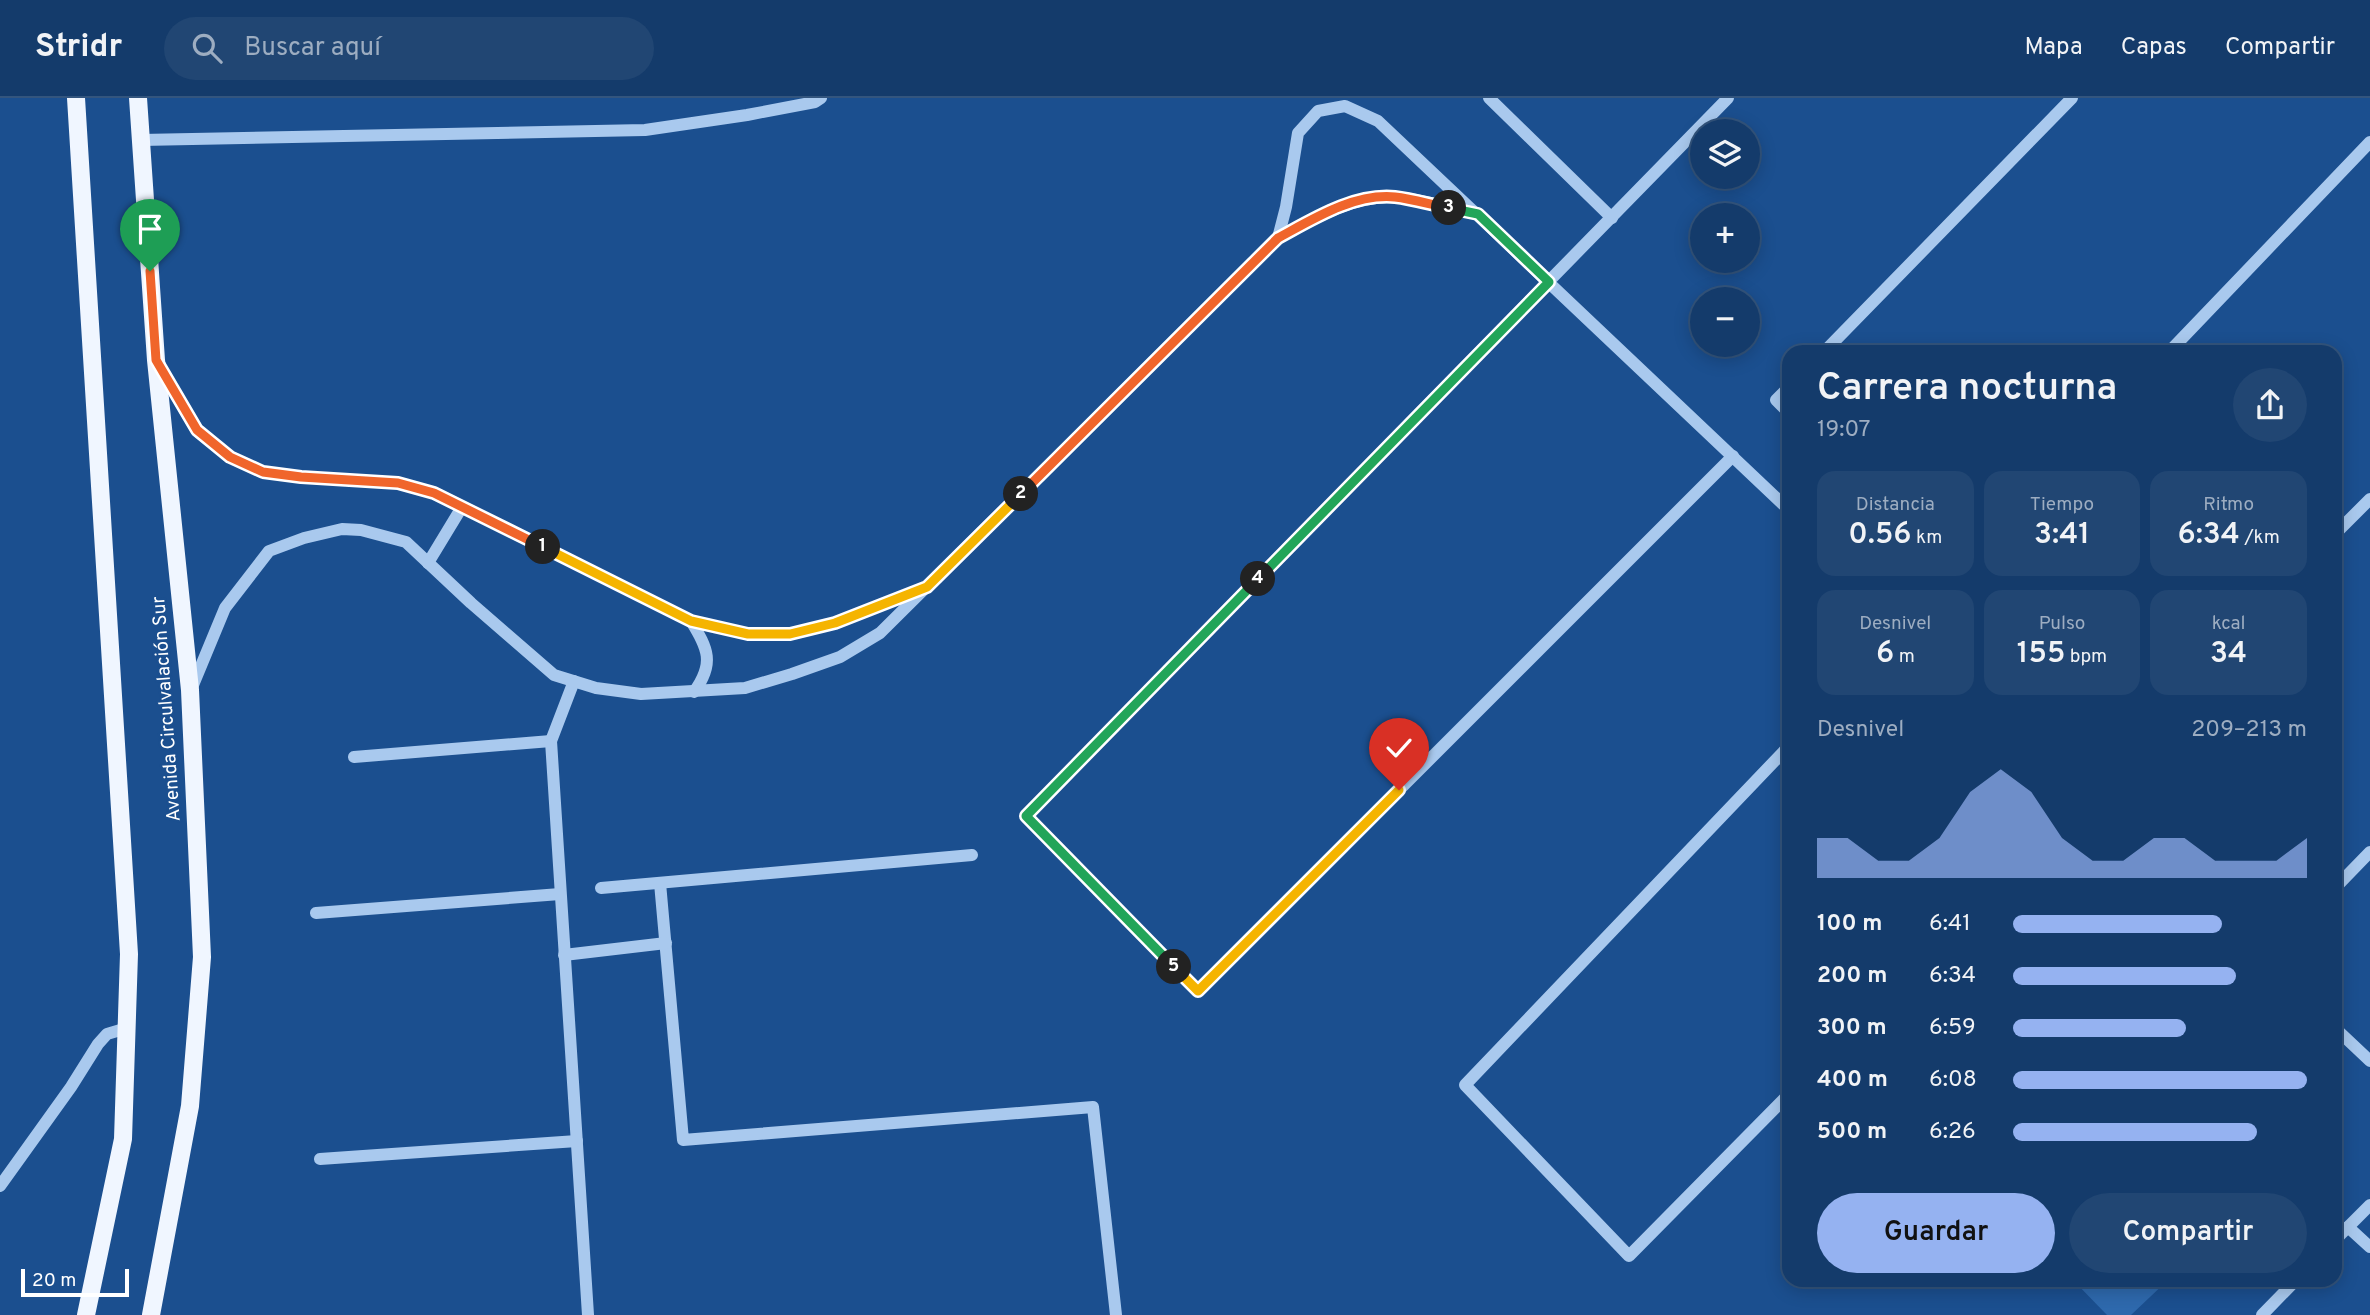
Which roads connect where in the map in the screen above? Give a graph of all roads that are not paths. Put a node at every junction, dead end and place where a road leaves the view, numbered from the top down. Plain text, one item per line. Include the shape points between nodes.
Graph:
1 (76, 98) edge
2 (138, 98) edge
3 (1489, 98) edge
4 (1728, 98) edge
5 (2072, 98) edge
6 (817, 99) edge
7 (141, 140) junction
8 (2370, 142) edge
9 (1478, 214) junction
10 (1612, 218) junction
11 (1278, 238) junction
12 (1549, 282) junction
13 (1831, 345) edge
14 (2176, 345) edge
15 (156, 360) junction
16 (1733, 456) junction
17 (2370, 499) edge
18 (1782, 503) edge
19 (462, 507) junction
20 (2342, 527) edge
21 (428, 563) junction
22 (927, 587) junction
23 (691, 621) junction
24 (574, 681) junction
25 (190, 690) junction
26 (694, 692) junction
27 (551, 741) junction
28 (1782, 753) edge
29 (354, 757) dead end
30 (2370, 852) edge
31 (972, 855) dead end
32 (2342, 881) edge
33 (660, 883) junction
34 (601, 888) dead end
35 (560, 894) junction
36 (316, 913) dead end
37 (666, 943) junction
38 (564, 955) junction
39 (127, 1028) junction
40 (2342, 1035) edge
41 (2370, 1061) edge
42 (1782, 1102) edge
43 (577, 1141) junction
44 (320, 1159) dead end
45 (0, 1186) edge
46 (2370, 1205) edge
47 (2348, 1227) junction
48 (2342, 1233) edge
49 (2370, 1247) edge
50 (2289, 1287) edge
51 (86, 1315) edge
52 (151, 1315) edge
53 (588, 1315) edge
54 (1116, 1315) edge
55 (2262, 1315) edge

1 - 39 main road via 129,954
2 - 7 main road, Avenida Circulvalación Sur
3 - 10 street
4 - 10 street
5 - 13 street
6 - 7 street via 645,130
7 - 15 main road, Avenida Circulvalación Sur
8 - 14 street
9 - 11 street via 1394,197 1359,201
9 - 11 street via 1378,121 1345,106 1318,111 1298,133
9 - 12 street
10 - 12 street
11 - 22 street
12 - 16 street
12 - 16 street via 1026,816 1198,991
15 - 19 street via 197,430 230,457 263,472 398,483
15 - 25 main road, Avenida Circulvalación Sur
16 - 18 street
17 - 20 street
19 - 21 street
19 - 23 street
21 - 24 street via 554,675
21 - 25 street via 406,542 361,530 342,529 269,551 225,608
22 - 23 street via 835,623 790,634 748,634
22 - 26 street via 880,633 840,657 745,688
23 - 26 street via 705,643 709,661
24 - 26 street via 641,694
24 - 27 street
25 - 52 main road, Avenida Circulvalación Sur via 202,957 190,1106
27 - 29 street
27 - 35 street
28 - 42 street via 1465,1084 1629,1256
30 - 32 street
31 - 33 street
33 - 34 street
33 - 37 street
35 - 36 street
35 - 38 street
37 - 38 street
37 - 54 street via 683,1140 1093,1107
38 - 43 street
39 - 45 street via 107,1034 98,1044
39 - 51 main road via 123,1139
40 - 41 street
43 - 44 street
43 - 53 street
46 - 47 street
47 - 48 street
47 - 49 street
50 - 55 street

